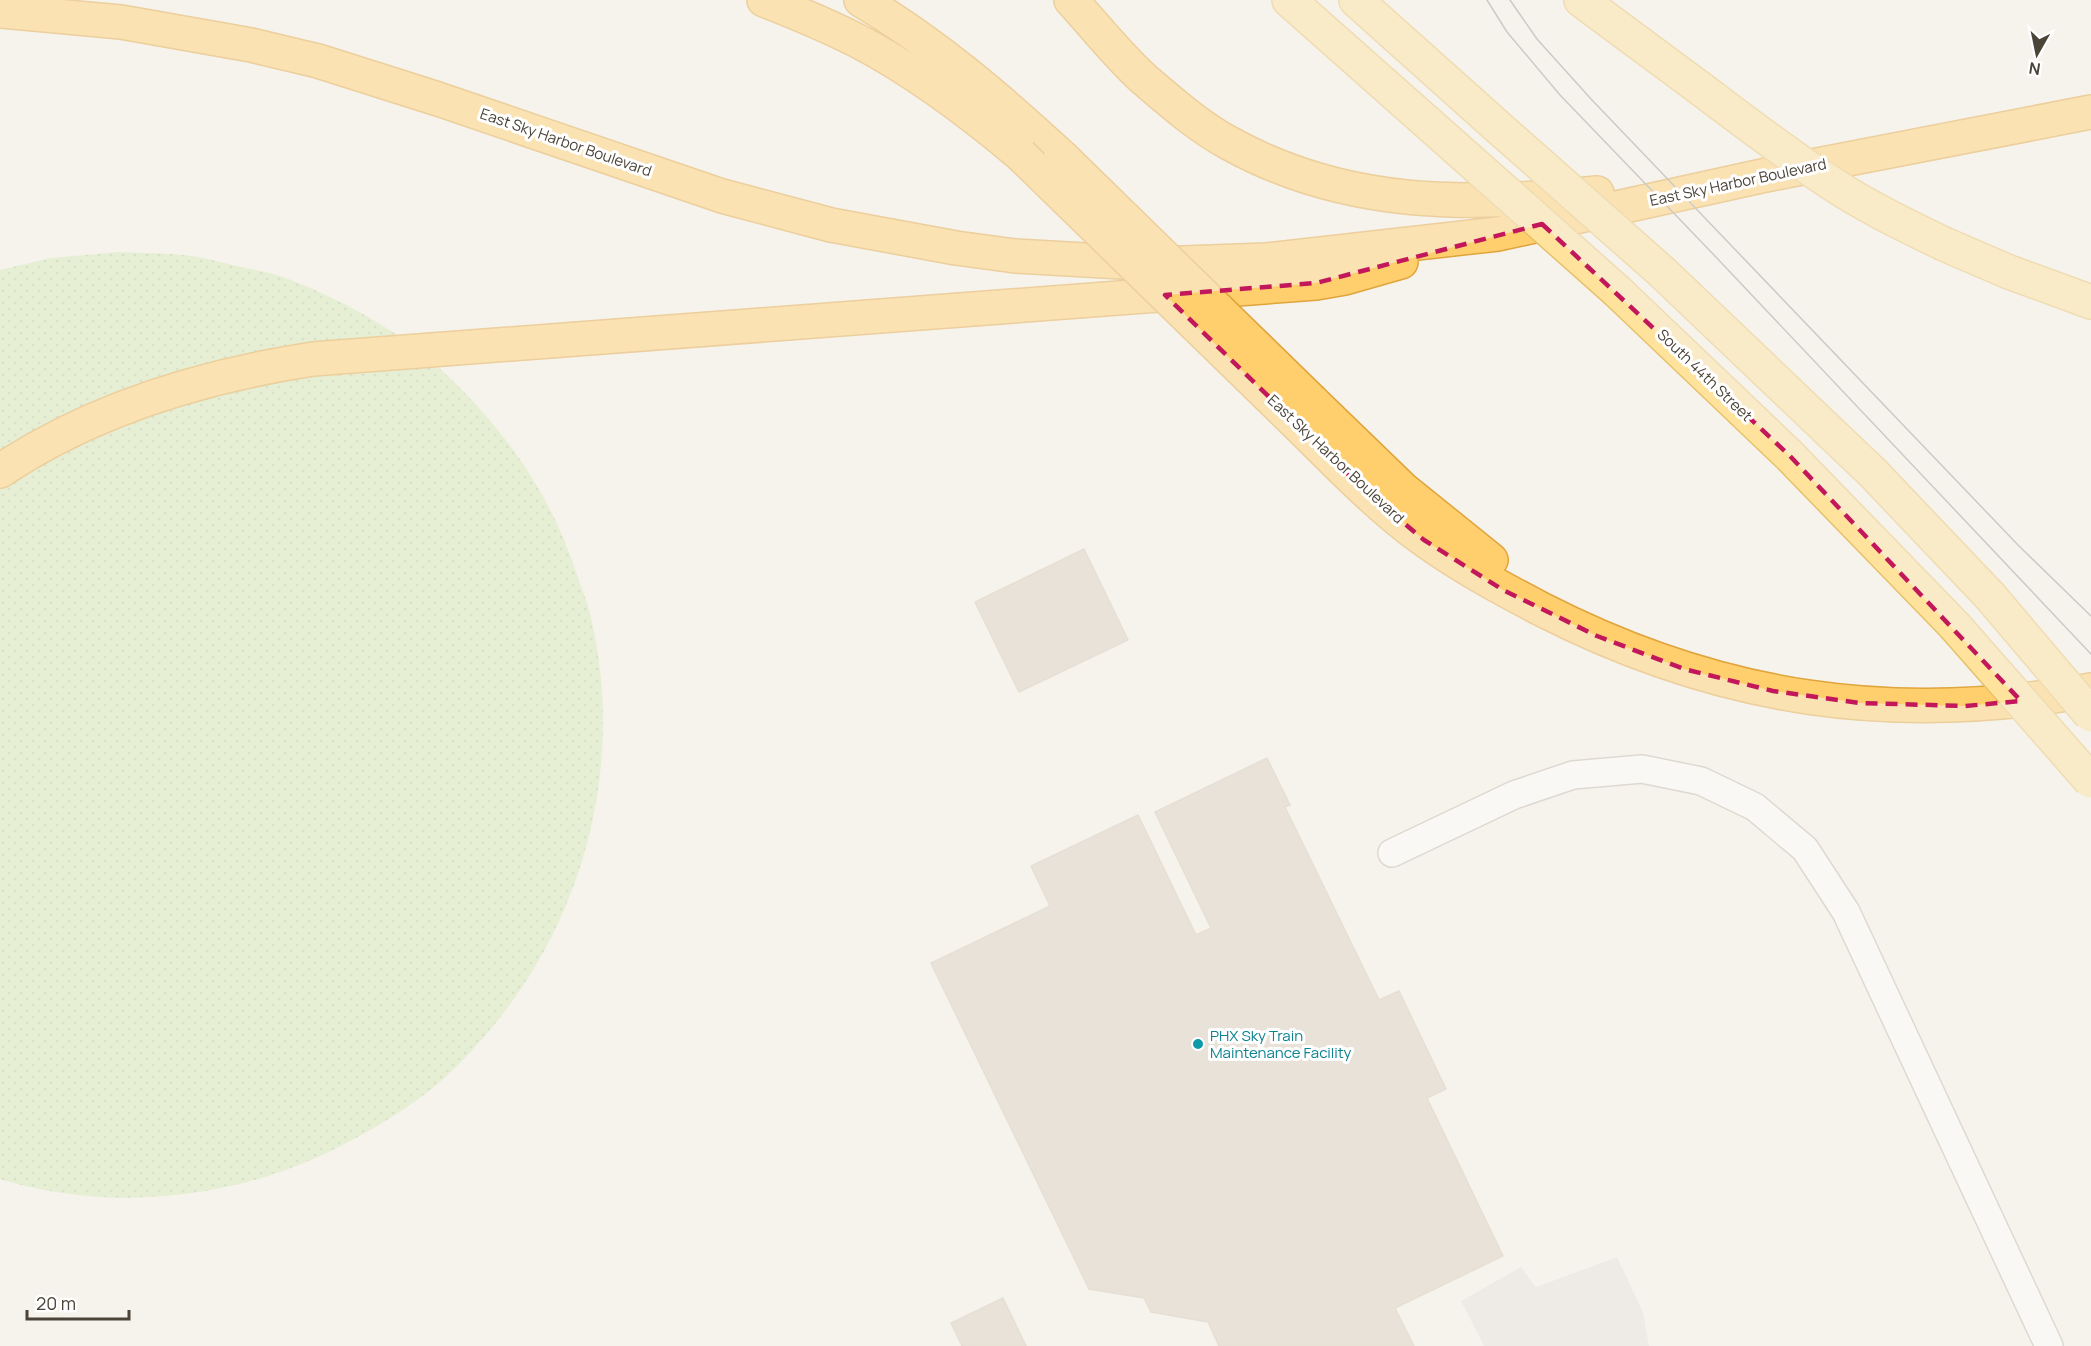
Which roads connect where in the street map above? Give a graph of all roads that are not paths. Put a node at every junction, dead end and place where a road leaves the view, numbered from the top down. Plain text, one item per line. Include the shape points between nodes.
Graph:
1 (764, 0) edge
2 (861, 0) edge
3 (1071, 0) edge
4 (1289, 0) edge
5 (1356, 0) edge
6 (1581, 0) edge
7 (0, 11) edge
8 (2091, 112) edge
9 (1766, 175) junction
10 (1498, 234) junction
11 (2091, 302) edge
12 (1302, 410) junction
13 (0, 471) edge
14 (2091, 690) edge
15 (2091, 715) edge
16 (2091, 781) edge
17 (1392, 853) dead end
18 (2049, 1346) edge

1 - 12 highway, East Sky Harbor Boulevard, bridge via 838,31 902,66 957,104 1021,155
2 - 12 highway, bridge via 956,64 1061,156
3 - 9 highway via 1143,78 1227,142 1273,165 1364,192 1458,202 1499,201
4 - 16 main road, South 44th Street, bridge via 1617,291 1789,455 1954,625
5 - 15 main road, bridge via 1662,272 1873,473 1990,596
6 - 11 main road, bridge via 1778,147 1886,216 2009,272
7 - 10 highway, East Sky Harbor Boulevard via 121,22 318,61 722,196 831,225 956,248 1074,261 1208,263 1319,255
8 - 9 highway, East Sky Harbor Boulevard
9 - 10 highway, East Sky Harbor Boulevard
10 - 13 highway via 1316,283 369,354 283,364 208,379 156,395 59,437
12 - 14 highway, East Sky Harbor Boulevard via 1359,485 1424,540 1503,590 1640,654 1773,692 1871,704 1965,706
17 - 18 street via 1514,795 1572,775 1642,769 1701,781 1755,807 1805,849 1846,912

